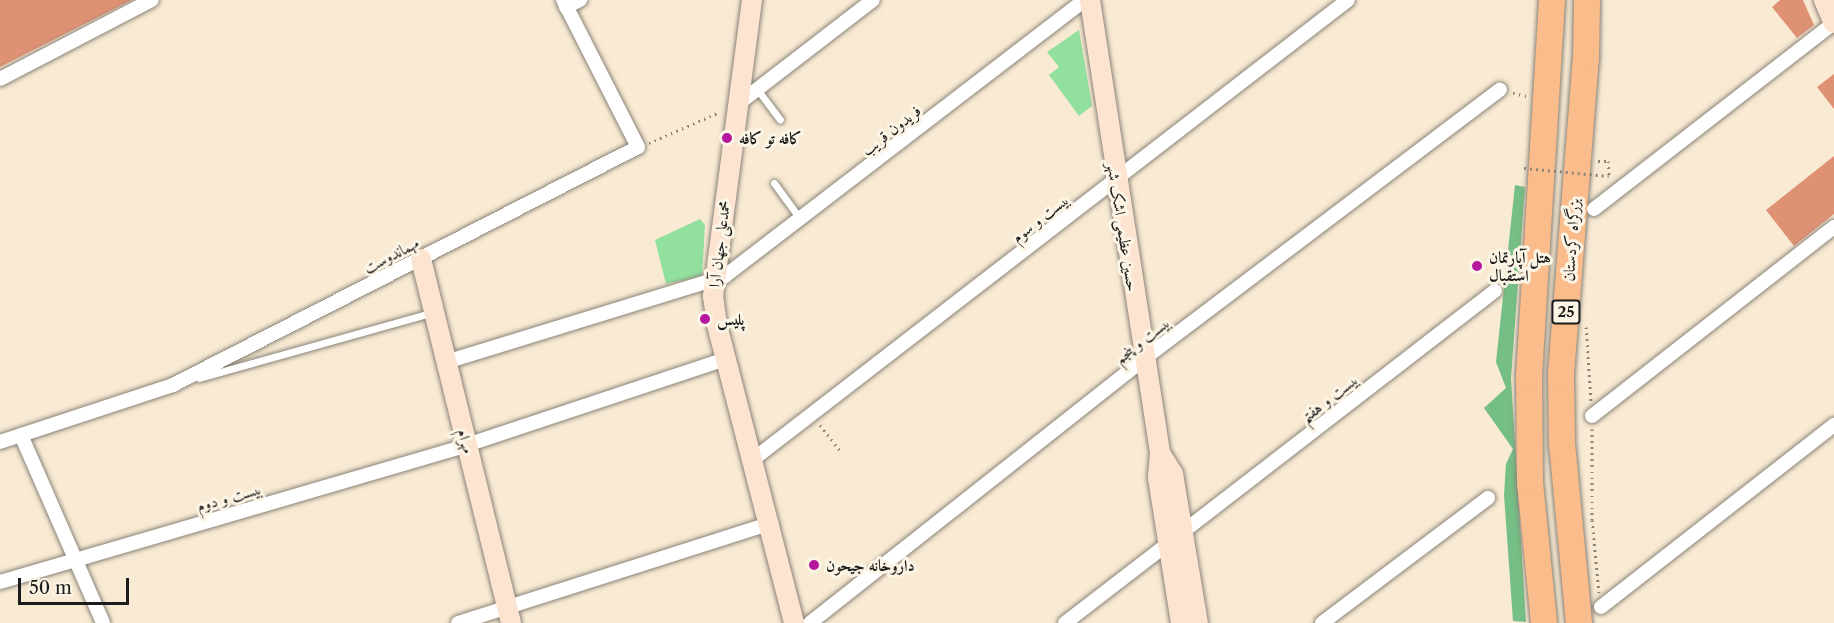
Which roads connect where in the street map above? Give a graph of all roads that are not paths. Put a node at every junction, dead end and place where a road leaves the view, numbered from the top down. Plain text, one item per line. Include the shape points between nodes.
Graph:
1 (152, 0) edge
2 (580, 0) edge
3 (752, 0) edge
4 (873, 0) edge
5 (1085, 0) edge
6 (1090, 0) edge
7 (1348, 0) edge
8 (1552, 0) edge
9 (1587, 0) edge
10 (1824, 0) edge
11 (565, 4) edge
12 (1834, 23) edge
13 (0, 79) edge
14 (757, 89) junction
15 (1500, 90) road end
16 (738, 104) junction
17 (780, 119) dead end
18 (1115, 181) junction
19 (774, 183) dead end
20 (1594, 209) dead end
21 (801, 220) junction
22 (1834, 226) edge
23 (421, 259) junction
24 (713, 281) junction
25 (1495, 291) dead end
26 (434, 313) junction
27 (1145, 358) junction
28 (726, 359) junction
29 (446, 362) junction
30 (173, 385) junction
31 (1592, 416) dead end
32 (1834, 425) edge
33 (21, 435) junction
34 (0, 442) edge
35 (467, 445) junction
36 (751, 461) junction
37 (1488, 498) dead end
38 (771, 523) junction
39 (1177, 537) junction
40 (75, 560) junction
41 (0, 582) edge
42 (1601, 607) dead end
43 (509, 615) edge
44 (103, 623) edge
45 (458, 623) edge
46 (794, 623) edge
47 (810, 623) edge
48 (1065, 623) edge
49 (1181, 623) edge
50 (1198, 623) edge
51 (1322, 623) edge
52 (1544, 623) edge
53 (1579, 623) edge

1 - 13 street
2 - 11 street
3 - 16 street, محمدعلی جهان آرا
4 - 14 street
5 - 21 street, فریدون قریب
6 - 18 street, حسین عظیمی اشک شهر
7 - 18 street, بیست و سوم
8 - 52 highway, بزرگراه کردستان / 25 via 1529,376 1530,483
9 - 53 highway, بزرگراه کردستان / 25 via 1586,59 1561,374 1562,444
10 - 12 street
11 - 23 street, مهماندوست via 638,147
12 - 20 street
14 - 16 street
14 - 17 lane
15 - 27 street, بیست و پنجم
16 - 24 street, محمدعلی جهان آرا
18 - 27 street, حسین عظیمی اشک شهر
18 - 36 street, بیست و سوم
19 - 21 lane
21 - 24 street, فریدون قریب
22 - 31 street
23 - 26 street, مهرام
23 - 30 street, مهماندوست
24 - 28 street, محمدعلی جهان آرا via 717,325
24 - 29 street, فریدون قریب
25 - 39 street, بیست و هفتم
26 - 29 street, مهرام
26 - 30 lane
27 - 39 street, حسین عظیمی اشک شهر via 1160,453 1158,478
27 - 47 street, بیست و پنجم
28 - 35 street, بیست و دوم
28 - 36 street, محمدعلی جهان آرا
29 - 35 street, مهرام
30 - 33 street, مهماندوست
32 - 42 street
33 - 34 street, مهماندوست
33 - 40 street
35 - 40 street, بیست و دوم
35 - 43 street, مهرام
36 - 38 street, محمدعلی جهان آرا
37 - 51 street
38 - 43 street
38 - 46 street, محمدعلی جهان آرا
39 - 48 street, بیست و هفتم
39 - 49 street, حسین عظیمی اشک شهر
39 - 50 street, حسین عظیمی اشک شهر
40 - 41 street, بیست و دوم
40 - 44 street
43 - 45 street

